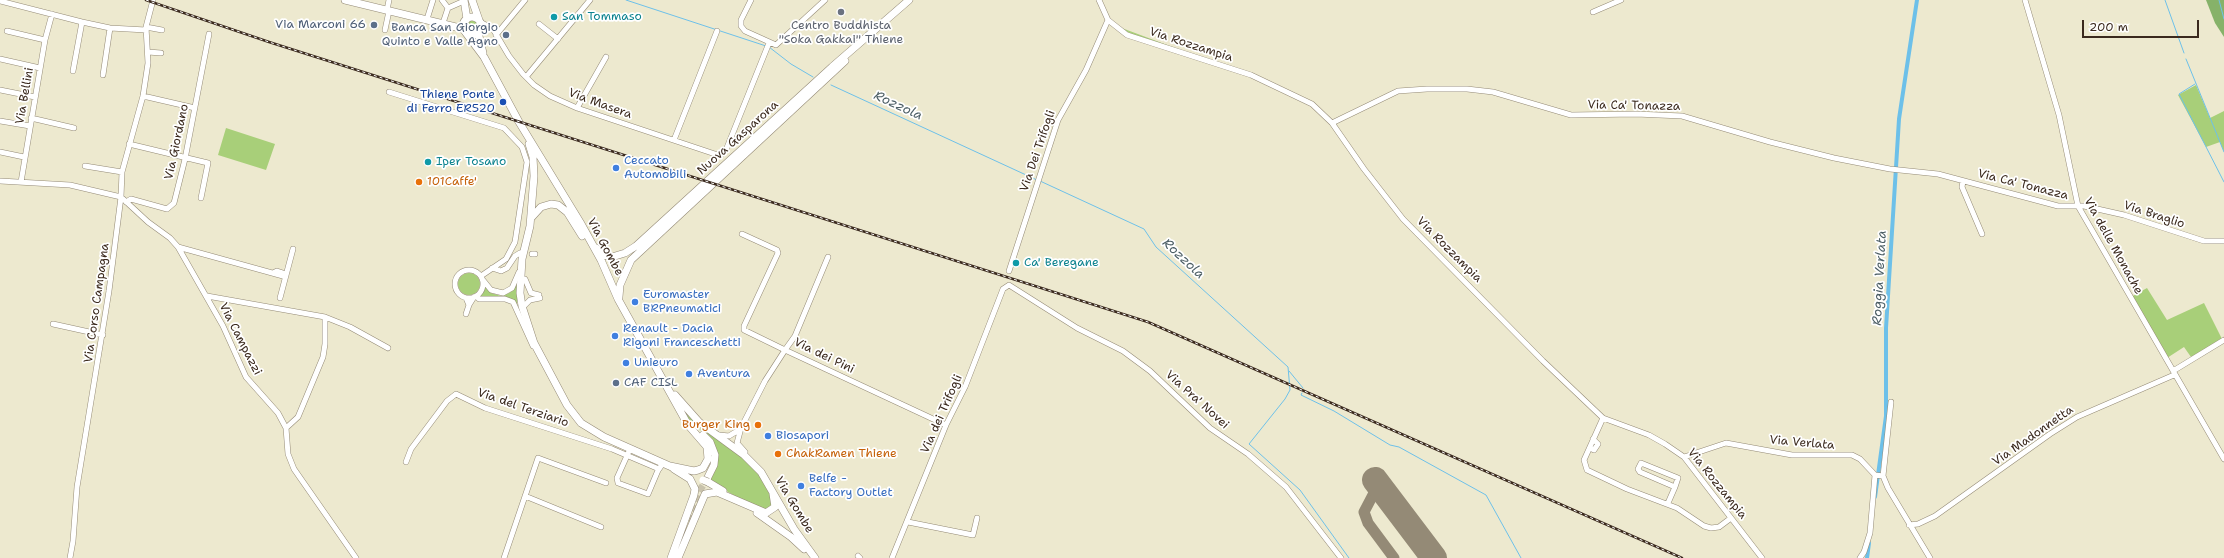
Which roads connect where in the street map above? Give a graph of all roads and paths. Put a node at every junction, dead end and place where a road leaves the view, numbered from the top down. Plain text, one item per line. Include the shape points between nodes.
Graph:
1 (153, 0) edge
2 (345, 0) edge
3 (389, 0) edge
4 (432, 0) edge
5 (442, 0) edge
6 (525, 0) edge
7 (590, 0) edge
8 (751, 0) edge
9 (825, 0) edge
10 (905, 0) edge
11 (909, 0) edge
12 (1099, 0) edge
13 (1621, 0) edge
14 (2025, 0) edge
15 (0, 1) edge
16 (467, 1) edge
17 (1614, 1) edge
18 (448, 8) junction
19 (388, 10) junction
20 (1593, 12) dead end
21 (52, 14) junction
22 (427, 19) junction
23 (888, 19) junction
24 (1108, 20) junction
25 (82, 22) junction
26 (444, 24) junction
27 (539, 24) dead end
28 (465, 25) junction
29 (479, 26) junction
30 (110, 28) junction
31 (146, 29) junction
32 (162, 30) dead end
33 (385, 30) dead end
34 (7, 31) dead end
35 (717, 31) dead end
36 (209, 34) dead end
37 (496, 35) junction
38 (558, 39) junction
39 (46, 40) junction
40 (473, 43) junction
41 (859, 44) junction
42 (768, 46) junction
43 (148, 52) junction
44 (161, 53) dead end
45 (484, 57) junction
46 (606, 57) dead end
47 (0, 59) edge
48 (40, 68) junction
49 (73, 71) dead end
50 (103, 75) dead end
51 (526, 77) junction
52 (0, 90) edge
53 (389, 92) dead end
54 (144, 96) junction
55 (35, 97) junction
56 (195, 108) junction
57 (577, 108) junction
58 (31, 118) junction
59 (0, 121) edge
60 (1332, 123) junction
61 (30, 126) junction
62 (74, 128) dead end
63 (525, 133) junction
64 (674, 140) junction
65 (129, 144) junction
66 (0, 152) edge
67 (24, 157) junction
68 (185, 159) junction
69 (85, 166) dead end
70 (122, 172) junction
71 (0, 181) edge
72 (1962, 181) junction
73 (21, 182) junction
74 (121, 197) junction
75 (201, 198) dead end
76 (126, 202) junction
77 (570, 205) junction
78 (2078, 206) junction
79 (541, 207) junction
80 (531, 219) junction
81 (580, 222) junction
82 (742, 234) dead end
83 (1982, 234) dead end
84 (528, 239) junction
85 (2224, 241) edge
86 (636, 246) junction
87 (588, 247) junction
88 (178, 248) junction
89 (293, 249) dead end
90 (521, 256) junction
91 (828, 257) dead end
92 (601, 260) junction
93 (492, 268) junction
94 (1009, 271) dead end
95 (286, 274) junction
96 (482, 278) junction
97 (525, 279) junction
98 (1015, 287) joint
99 (207, 296) junction
100 (475, 297) junction
101 (280, 298) dead end
102 (466, 298) junction
103 (619, 301) junction
104 (469, 305) junction
105 (523, 310) junction
106 (466, 314) dead end
107 (325, 317) junction
108 (53, 324) dead end
109 (103, 335) junction
110 (2224, 340) edge
111 (388, 348) dead end
112 (785, 350) junction
113 (548, 372) junction
114 (2174, 373) junction
115 (665, 383) junction
116 (1891, 402) dead end
117 (683, 415) junction
118 (1604, 418) junction
119 (946, 424) junction
120 (286, 428) junction
121 (741, 428) junction
122 (707, 429) junction
123 (603, 437) junction
124 (597, 444) junction
125 (629, 452) junction
126 (1684, 457) junction
127 (2224, 459) edge
128 (406, 462) dead end
129 (661, 466) junction
130 (670, 466) junction
131 (762, 472) junction
132 (1879, 476) junction
133 (706, 480) junction
134 (606, 483) dead end
135 (1675, 488) junction
136 (525, 496) junction
137 (742, 503) junction
138 (1668, 503) junction
139 (977, 518) dead end
140 (1731, 518) junction
141 (908, 522) junction
142 (687, 525) tunnel mouth
143 (1909, 525) junction
144 (601, 527) dead end
145 (70, 558) edge
146 (356, 558) edge
147 (504, 558) edge
148 (671, 558) edge
149 (674, 558) edge
150 (678, 558) edge
151 (814, 558) edge
152 (892, 558) edge
153 (1341, 558) edge
154 (1762, 558) edge
155 (1860, 558) edge
156 (1930, 558) edge

1 - 31 street, Via Corso Campagna
2 - 19 main road
3 - 19 street
4 - 22 street
5 - 18 street
6 - 37 street
7 - 38 street
8 - 42 street via 741,20 742,26 745,31
9 - 42 street via 776,45
10 - 23 street
11 - 23 main road, Nuova Gasparona
12 - 24 street, Via Rozzampia
13 - 17 street
14 - 78 street, Via delle Monache via 2059,115
15 - 21 street
16 - 18 street
16 - 28 main road
16 - 29 main road
17 - 20 street
18 - 26 street
19 - 22 main road
19 - 33 street
21 - 25 street
21 - 39 street, Via Bellini
22 - 26 main road
23 - 41 main road, Nuova Gasparona
24 - 60 street, Via Rozzampia via 1127,35 1251,75 1300,96
24 - 94 street, Via Dei Trifogli via 1086,70 1063,108
25 - 30 street
25 - 49 street
26 - 28 main road
26 - 40 main road
27 - 38 street
28 - 29 main road via 473,17
28 - 29 main road via 472,35
28 - 40 main road
29 - 37 street, Via Masera via 493,30
29 - 45 main road
30 - 31 street
30 - 50 street
31 - 32 street
31 - 43 street, Via Corso Campagna
34 - 39 street
35 - 64 street
36 - 56 street, Via Giordano
37 - 51 street, Via Masera
38 - 51 street
39 - 48 street, Via Bellini
40 - 45 main road
41 - 86 main road, Nuova Gasparona
41 - 103 main road, Nuova Gasparona via 836,70 631,260 620,285
42 - 64 street, Via Masera via 726,150 718,155
43 - 44 street
43 - 54 street, Via Corso Campagna
45 - 63 main road, Via Gombe
46 - 57 street
47 - 48 street
48 - 55 street, Via Bellini
51 - 57 street, Via Masera via 542,91
52 - 55 street
53 - 93 street via 504,128 522,147 527,162 515,242 506,259
54 - 56 street
54 - 65 street, Via Corso Campagna
55 - 58 street, Via Bellini
56 - 68 street, Via Giordano
57 - 64 street, Via Masera
58 - 61 street, Via Bellini
58 - 62 street
59 - 61 street
60 - 72 street, Via Ca' Tonazza via 1402,90 1467,89 1503,94 1571,115 1682,116 1840,159 1938,174
60 - 118 street, Via Rozzampia via 1403,219
61 - 67 street, Via Bellini
63 - 77 main road, Via Gombe
63 - 80 main road, Via del Terziario via 534,168
65 - 68 street
65 - 70 street, Via Corso Campagna
66 - 67 street
67 - 73 street, Via Bellini
68 - 75 street via 208,163
68 - 76 street, Via Giordano via 174,203 170,208 131,199
69 - 70 street
70 - 74 street, Via Corso Campagna
71 - 73 street
72 - 78 street, Via Ca' Tonazza via 2058,206
72 - 83 street, Via Ca' Tonazza via 1962,187
73 - 74 street via 70,185
74 - 76 street, Via Campazzi
74 - 109 street, Via Corso Campagna
76 - 88 street, Via Campazzi via 170,238
77 - 79 main road via 558,200
77 - 81 main road, Via Gombe
78 - 85 street, Via Braglio via 2124,215 2204,241
78 - 114 street, Via delle Monache
79 - 80 main road
79 - 87 main road via 555,204 563,208
80 - 84 main road, Via del Terziario
81 - 86 main road, Nuova Gasparona via 597,249 604,255 618,256
81 - 92 main road, Via Gombe
82 - 112 street via 777,250 778,253 744,330
84 - 90 main road, Via del Terziario
84 - 97 main road, Via del Terziario
86 - 92 main road via 621,259 610,262
87 - 92 main road
87 - 103 main road
88 - 95 street via 273,273 277,271
88 - 99 street, Via Campazzi
89 - 95 street
90 - 93 street via 515,256 508,268 501,271
90 - 96 street, Via del Terziario via 516,282 506,292 494,292
90 - 105 main road, Via del Terziario via 520,294
91 - 112 street, Via dei Pini via 795,336
92 - 103 main road, Via Gombe
93 - 96 street
95 - 101 street
96 - 100 street via 483,287
96 - 102 street via 470,270 462,271 457,276 456,290
97 - 105 main road, Via del Terziario
97 - 105 street via 531,293 540,296 530,300
98 - 119 street, Via dei Trifogli via 1010,285 1003,289 966,387
98 - 153 street, Via Pra' Novei via 1077,328 1123,351 1150,371 1210,428 1248,454 1286,487
99 - 107 street, Via Campazzi
99 - 120 street, Via Campazzi via 246,377 278,413
100 - 102 street
100 - 104 street
100 - 113 street, Via del Terziario via 508,299 515,304 529,340
102 - 104 street
103 - 115 main road, Via Gombe
104 - 106 street
105 - 113 main road, Via del Terziario via 534,343
107 - 111 street, Via Campazzi via 350,327
107 - 120 street via 325,344 322,357 298,416
108 - 109 street
109 - 145 street, Via Corso Campagna via 77,487
110 - 114 street
112 - 119 street, Via dei Pini
112 - 121 street via 765,381
113 - 123 main road, Via del Terziario via 576,419
114 - 127 street, Via delle Monache
114 - 143 street, Via Madonnetta via 2077,417 1935,516
115 - 117 main road, Via Gombe
115 - 122 main road, Via Gombe
116 - 132 street
117 - 130 main road via 707,447 708,459 703,468 694,472
117 - 133 main road via 706,437 713,449 714,465
118 - 126 street, Via Rozzampia via 1649,436
118 - 138 street via 1584,460 1587,470
119 - 141 street, Via dei Trifogli
120 - 146 street, Via Campazzi via 288,454 294,469
121 - 122 street via 724,437
121 - 131 street via 737,443
122 - 131 main road, Via Gombe via 744,455
123 - 124 street
123 - 125 main road, Via del Terziario
124 - 125 street, Via del Terziario
124 - 128 street, Via del Terziario via 485,408 456,394 446,402 424,431 411,449
125 - 129 main road, Via del Terziario
125 - 129 street via 617,482 645,494 650,492
126 - 132 street, Via Verlata via 1726,443 1792,455 1852,455 1866,463
126 - 140 street, Via Rozzampia
129 - 130 main road, Via del Terziario
130 - 133 main road, Via del Terziario
130 - 148 main road via 690,479 695,489
131 - 137 main road via 773,495 774,509 762,513
131 - 151 main road, Via Gombe
132 - 143 street, Via Verlata
132 - 155 street via 1870,533
133 - 137 main road, Via del Terziario
134 - 136 street via 538,458
135 - 135 street via 1678,478 1641,463 1638,469 1640,472
135 - 138 street
136 - 144 street
136 - 147 street
137 - 150 main road via 717,492 705,494
137 - 151 main road, Via del Terziario via 791,537
138 - 140 street via 1711,528 1718,527
139 - 141 street via 973,535
140 - 154 street, Via Rozzampia
141 - 152 street, Via dei Trifogli
142 - 149 main road
143 - 156 street, Via Verlata

